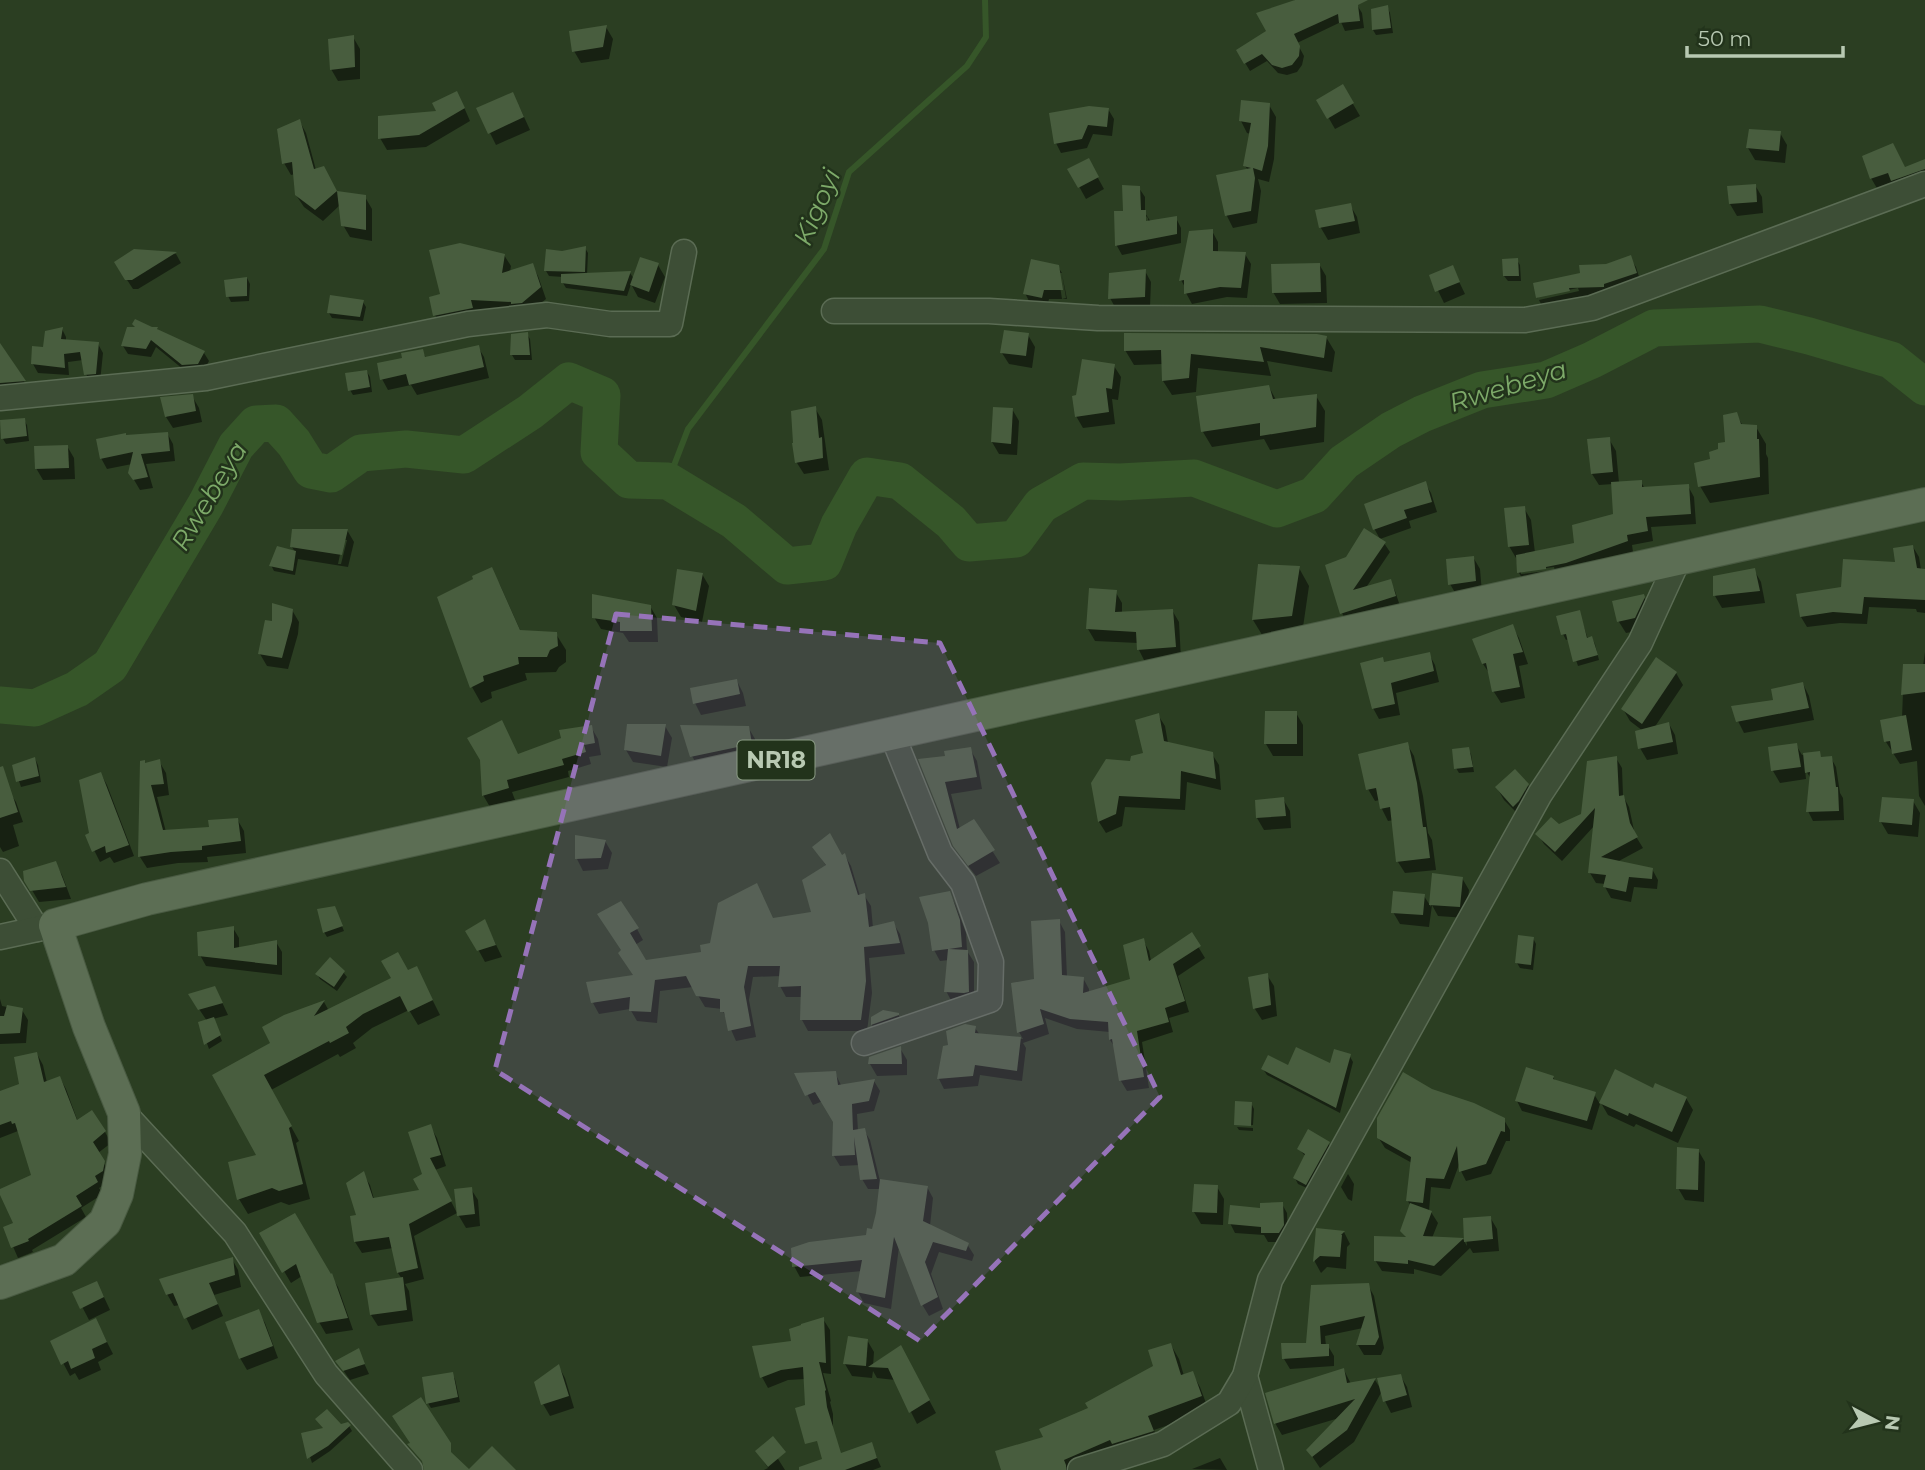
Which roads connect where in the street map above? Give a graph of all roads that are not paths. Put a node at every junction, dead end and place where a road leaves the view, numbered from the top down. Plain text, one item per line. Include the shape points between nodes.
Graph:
1 (1925, 184) edge
2 (684, 252) dead end
3 (834, 311) dead end
4 (0, 398) edge
5 (1925, 504) edge
6 (1678, 560) junction
7 (892, 734) junction
8 (0, 871) edge
9 (46, 927) junction
10 (0, 937) edge
11 (864, 1043) dead end
12 (124, 1113) junction
13 (0, 1283) edge
14 (1245, 1376) junction
15 (410, 1470) edge
16 (1080, 1470) edge
17 (1271, 1470) edge

1 - 3 street via 1592,308 1525,320 1098,318 989,311
2 - 4 street via 670,324 610,324 547,315 468,324 206,377
5 - 6 main road, NR18
6 - 7 main road, NR18
6 - 14 street via 1640,643 1540,794 1270,1280
7 - 9 main road, NR18 via 147,899
7 - 11 street via 940,853 963,883 992,962 990,1000
8 - 9 street
9 - 10 street
9 - 12 main road
12 - 13 main road via 125,1154 117,1194 105,1222 64,1260
12 - 15 street via 235,1233 326,1374
14 - 16 street via 1229,1403 1163,1444
14 - 17 street

